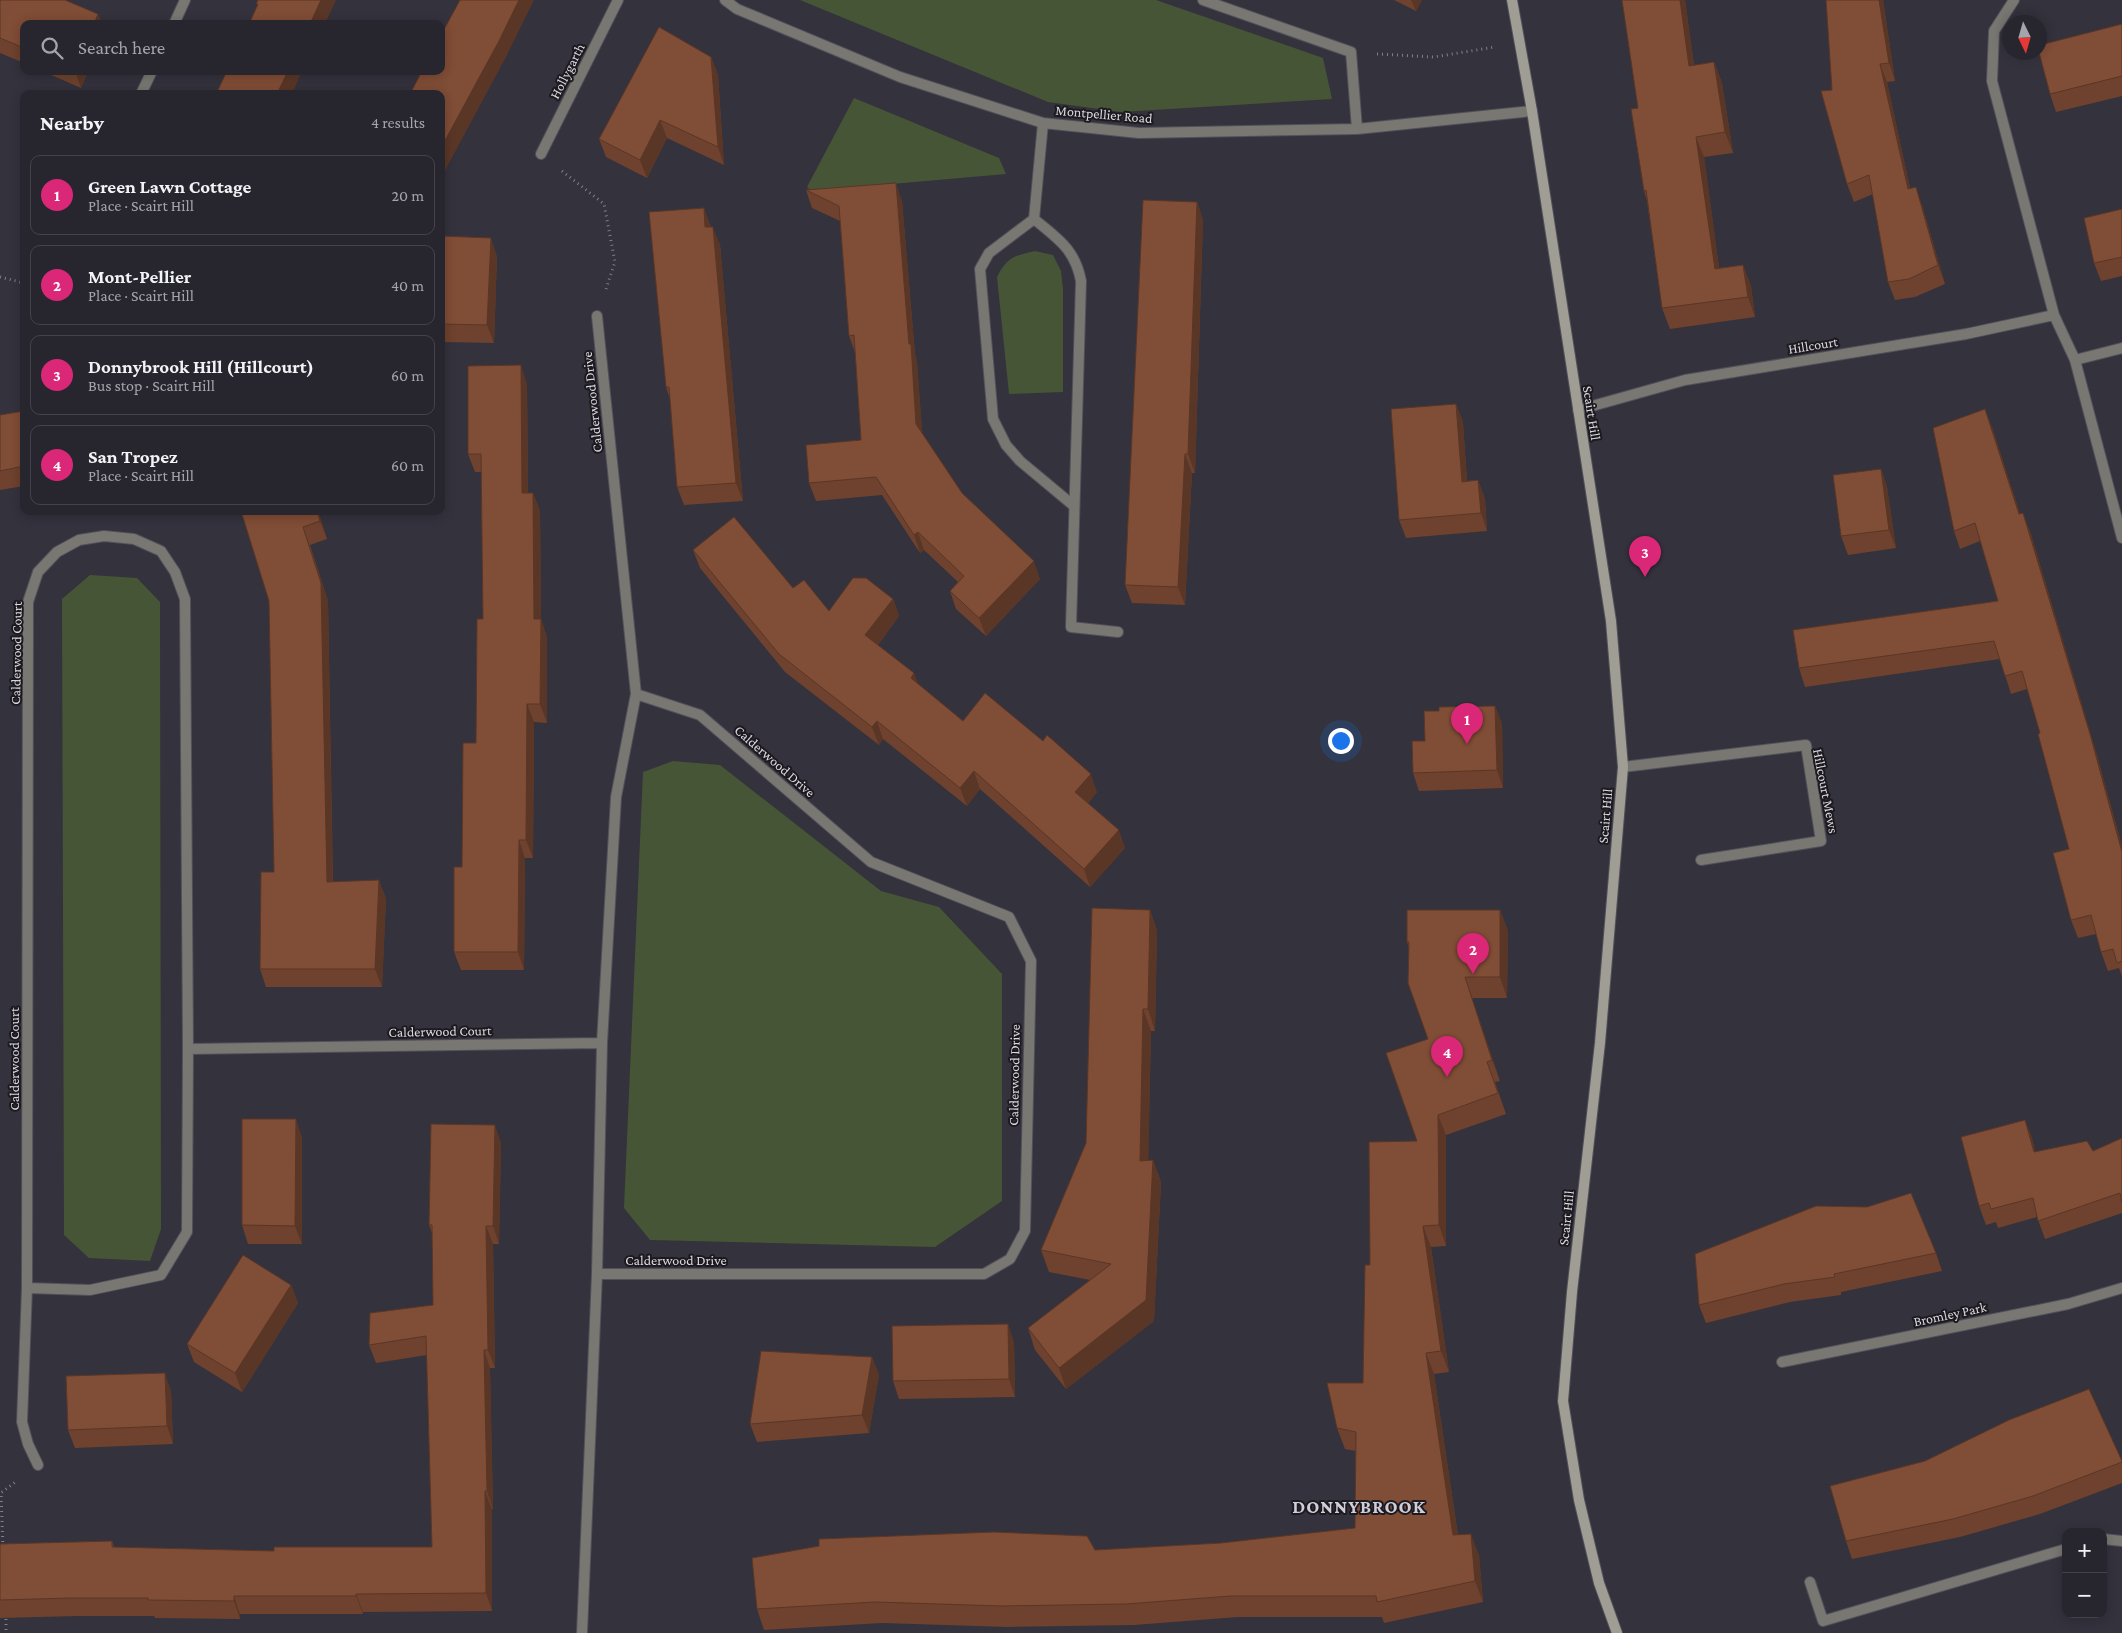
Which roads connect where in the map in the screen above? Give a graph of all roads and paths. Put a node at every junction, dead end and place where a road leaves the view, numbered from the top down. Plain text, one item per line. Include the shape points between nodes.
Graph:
1 (186, 0) edge
2 (618, 0) edge
3 (725, 0) edge
4 (1203, 0) edge
5 (1512, 0) edge
6 (2014, 0) edge
7 (176, 20) edge
8 (1519, 43) junction
9 (1351, 52) junction
10 (150, 75) edge
11 (143, 90) edge
12 (1532, 111) junction
13 (1043, 123) junction
14 (1357, 129) junction
15 (541, 154) joint
16 (1034, 219) junction
17 (0, 276) edge
18 (20, 282) edge
19 (2054, 315) junction
20 (597, 316) joint
21 (2122, 348) edge
22 (2075, 360) junction
23 (1578, 410) junction
24 (1074, 506) junction
25 (2122, 538) edge
26 (1118, 632) dead end
27 (636, 694) junction
28 (1622, 767) junction
29 (1701, 860) dead end
30 (602, 1043) junction
31 (188, 1049) junction
32 (597, 1274) junction
33 (27, 1288) junction
34 (2122, 1288) edge
35 (1782, 1362) dead end
36 (38, 1465) joint
37 (2107, 1539) edge
38 (2122, 1541) edge
39 (3, 1549) edge
40 (2062, 1550) edge
41 (1810, 1582) dead end
42 (5, 1605) edge
43 (6, 1633) edge
44 (582, 1633) edge
45 (1617, 1633) edge

1 - 7 street
2 - 15 street, Hollygarth
3 - 13 street, Montpellier Road via 737,9 900,77
4 - 9 street
5 - 8 street, Scairt Hill
6 - 19 street via 1994,31 1992,81
8 - 9 path via 1434,57
8 - 12 street, Scairt Hill
9 - 14 street
10 - 11 street
12 - 14 street, Montpellier Road
12 - 23 street, Scairt Hill
13 - 14 street, Montpellier Road via 1138,134
13 - 16 street
15 - 20 path via 604,204 615,262
16 - 24 street via 1068,249 1078,264 1081,281
16 - 24 street via 989,253 980,269 992,419 1006,445 1020,460
17 - 18 path
19 - 22 street
19 - 23 street, Hillcourt via 1966,334 1685,380
20 - 27 street, Calderwood Drive
21 - 22 street
22 - 25 street
23 - 28 street, Scairt Hill via 1611,621
24 - 26 street via 1071,628
27 - 30 street, Calderwood Drive via 616,797
27 - 32 street, Calderwood Drive via 700,715 871,862 1009,917 1031,961 1025,1230 1010,1259 984,1274
28 - 29 street, Hillcourt Mews via 1806,746 1821,841
28 - 45 street, Scairt Hill via 1600,1043 1563,1401 1584,1519 1599,1583
30 - 31 street, Calderwood Court
30 - 32 street, Calderwood Drive
31 - 33 street, Calderwood Court via 187,1232 160,1275 90,1290
31 - 33 street, Calderwood Court via 186,599 176,572 161,551 134,539 104,536 79,540 57,552 38,572 28,602
32 - 44 street, Calderwood Drive
33 - 36 street, Calderwood Court via 22,1422
34 - 35 street, Bromley Park via 2068,1304
36 - 39 path via 1,1493
37 - 38 street
40 - 41 street via 1823,1621
42 - 43 path

